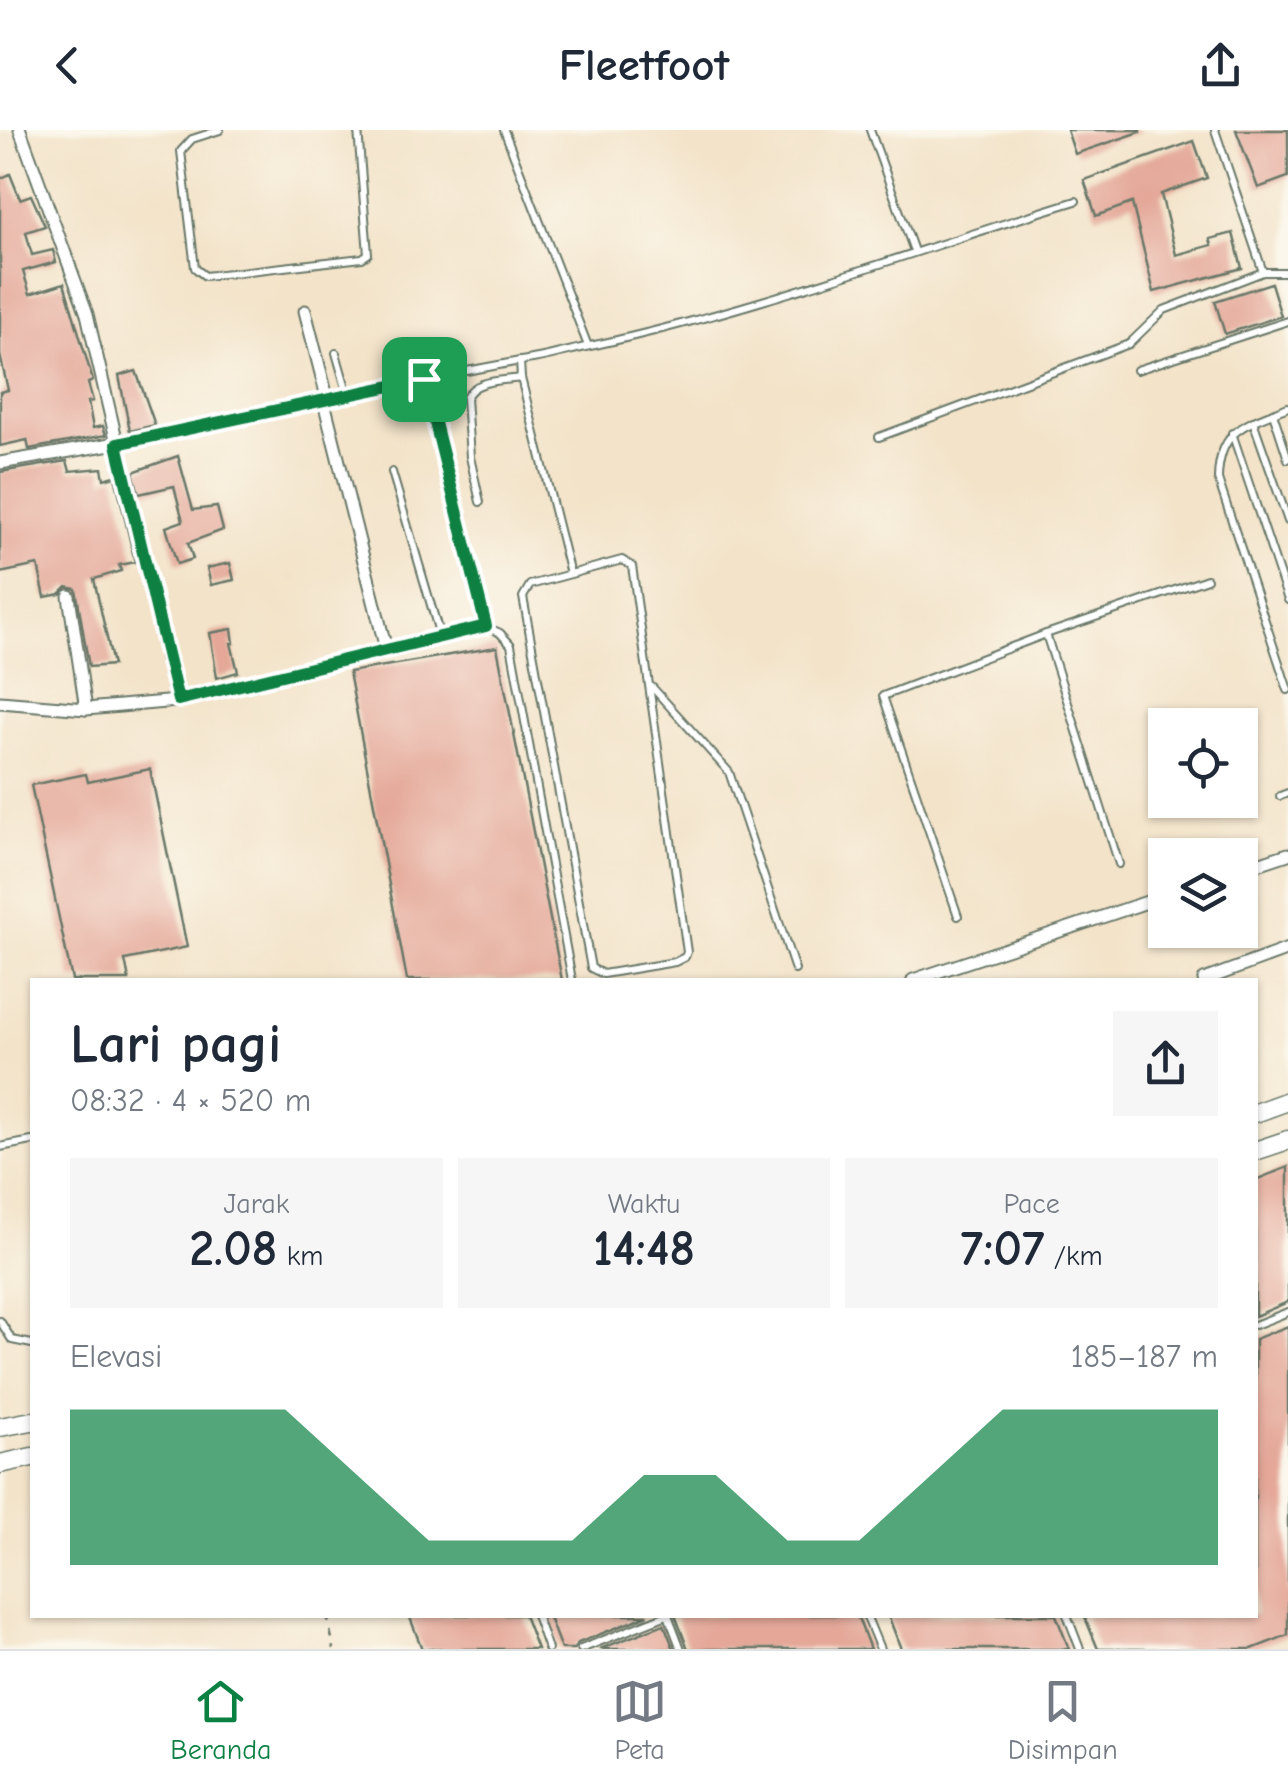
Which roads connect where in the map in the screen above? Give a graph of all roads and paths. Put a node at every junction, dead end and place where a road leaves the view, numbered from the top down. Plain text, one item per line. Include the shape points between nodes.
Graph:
1 (20, 130) edge
2 (220, 130) edge
3 (358, 130) edge
4 (504, 130) edge
5 (870, 130) edge
6 (1215, 130) edge
7 (1076, 201) dead end
8 (914, 251) junction
9 (1263, 272) junction
10 (1288, 272) edge
11 (305, 311) dead end
12 (1288, 321) edge
13 (588, 346) junction
14 (336, 352) dead end
15 (520, 361) junction
16 (1137, 370) dead end
17 (521, 378) junction
18 (424, 379) junction
19 (348, 396) junction
20 (326, 402) junction
21 (1288, 407) edge
22 (1273, 414) junction
23 (1254, 422) junction
24 (1232, 433) junction
25 (879, 437) dead end
26 (117, 444) junction
27 (1288, 459) edge
28 (0, 463) edge
29 (392, 472) dead end
30 (480, 502) dead end
31 (1288, 522) edge
32 (570, 574) junction
33 (1207, 579) dead end
34 (69, 596) dead end
35 (1288, 600) edge
36 (484, 619) junction
37 (1046, 634) junction
38 (440, 636) junction
39 (384, 641) junction
40 (650, 684) junction
41 (1288, 690) edge
42 (178, 700) junction
43 (0, 702) edge
44 (86, 709) junction
45 (1288, 854) edge
46 (1119, 864) dead end
47 (1258, 864) edge
48 (1148, 902) edge
49 (958, 916) dead end
50 (1288, 949) edge
51 (795, 970) dead end
52 (572, 978) edge
53 (919, 978) edge
54 (1209, 978) edge
55 (1288, 1101) edge
56 (1258, 1112) edge
57 (30, 1140) edge
58 (1288, 1140) edge
59 (0, 1147) edge
60 (1258, 1150) edge
61 (1288, 1312) edge
62 (0, 1320) edge
63 (1258, 1324) edge
64 (30, 1344) edge
65 (30, 1420) edge
66 (0, 1427) edge
67 (30, 1457) edge
68 (0, 1464) edge
69 (328, 1618) edge
70 (537, 1618) edge
71 (659, 1618) edge
72 (668, 1618) edge
73 (867, 1618) edge
74 (1068, 1618) edge
75 (334, 1649) edge
76 (548, 1649) edge
77 (581, 1649) edge
78 (681, 1649) edge
79 (880, 1649) edge
80 (1080, 1649) edge

1 - 26 street via 87,314
2 - 3 lane via 192,139 181,151 195,268 204,276 368,254
4 - 13 lane
5 - 8 lane
6 - 9 lane
7 - 8 lane
8 - 13 lane via 765,302
9 - 10 lane
9 - 25 lane via 1164,310 1129,344
11 - 20 street
12 - 16 lane
13 - 15 lane
14 - 19 lane
15 - 17 lane
15 - 18 lane
17 - 30 lane via 475,385 466,398
17 - 32 lane
18 - 19 street
18 - 36 street
19 - 20 street
20 - 26 street
20 - 39 street
21 - 22 lane
22 - 23 lane
22 - 27 lane
23 - 24 lane
23 - 31 lane
24 - 35 lane
24 - 41 lane via 1218,479
26 - 28 street
26 - 42 street
29 - 38 lane
32 - 40 lane via 622,560 632,566
32 - 40 lane via 530,585 523,598 598,974 674,962 687,952
33 - 37 lane
34 - 44 street
36 - 38 street
36 - 52 lane via 511,645
37 - 46 lane
37 - 49 lane via 883,696
38 - 39 street
39 - 42 street
40 - 51 lane via 729,772
42 - 44 street
43 - 44 street
45 - 47 street
48 - 53 street
50 - 54 street
55 - 56 main road
57 - 59 lane
58 - 60 main road
61 - 63 lane
62 - 64 lane via 12,1340
65 - 66 main road
67 - 68 main road
69 - 75 path
70 - 76 lane
71 - 77 lane
72 - 78 lane
73 - 79 lane
74 - 80 lane

